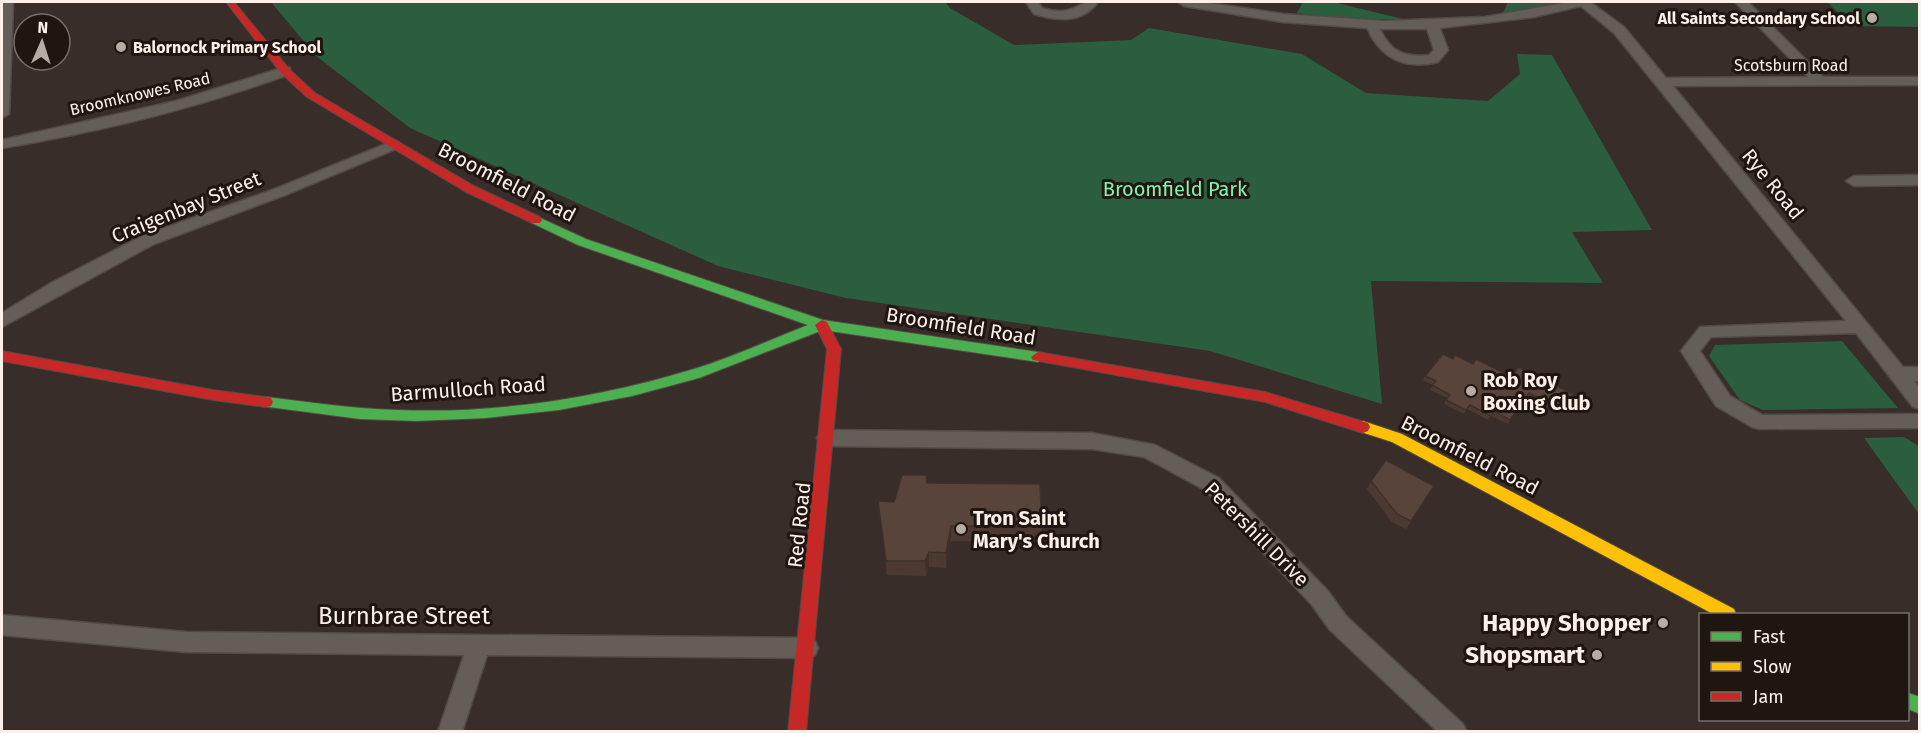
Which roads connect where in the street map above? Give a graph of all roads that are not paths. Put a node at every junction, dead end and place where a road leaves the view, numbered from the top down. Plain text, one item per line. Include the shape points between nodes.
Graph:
1 (7, 2) edge
2 (230, 2) edge
3 (1032, 2) edge
4 (1092, 2) edge
5 (1184, 2) edge
6 (1583, 2) edge
7 (1741, 2) edge
8 (1432, 25) junction
9 (1372, 26) junction
10 (3, 53) edge
11 (285, 72) junction
12 (1920, 81) edge
13 (1663, 82) junction
14 (1820, 82) junction
15 (2, 114) edge
16 (2, 144) edge
17 (393, 145) junction
18 (1913, 180) edge
19 (1854, 181) dead end
20 (1920, 193) edge
21 (2, 321) edge
22 (822, 325) junction
23 (1861, 327) junction
24 (2, 356) edge
25 (1898, 374) junction
26 (1920, 374) edge
27 (1920, 402) edge
28 (1920, 421) edge
29 (827, 438) junction
30 (1724, 613) edge
31 (2, 625) edge
32 (479, 644) junction
33 (807, 648) junction
34 (450, 732) edge
35 (797, 732) edge
36 (1455, 732) edge

1 - 10 street
2 - 11 street, Broomfield Road
3 - 4 street via 1038,11 1058,17 1082,13
5 - 9 street via 1284,18
6 - 8 street via 1495,20
6 - 13 street, Rye Road via 1619,30
7 - 14 street
8 - 9 street
8 - 9 street via 1441,50 1433,59 1415,62 1388,55
10 - 15 street
11 - 16 street, Broomknowes Road via 184,104
11 - 17 street, Broomfield Road via 311,95
12 - 14 street, Scotsburn Road
13 - 14 street, Scotsburn Road
13 - 23 street, Rye Road
17 - 21 street, Craigenbay Street via 148,240 57,287
17 - 22 street, Broomfield Road via 470,189 582,242
18 - 19 street
18 - 20 street
22 - 24 street, Barmulloch Road via 698,373 606,396 516,409 416,416 345,412 213,394
22 - 29 street, Red Road via 834,349
22 - 30 street, Broomfield Road via 1081,364 1265,397 1397,438
23 - 25 street, Rye Road
23 - 28 street via 1706,331 1690,351 1723,401 1759,422
25 - 26 street
25 - 27 street, Rye Road
29 - 33 street, Red Road
29 - 36 street, Petershill Drive via 1092,441 1148,450 1212,484 1320,598 1338,623
31 - 32 street, Burnbrae Street via 186,642
32 - 33 street, Burnbrae Street
32 - 34 street
33 - 35 street, Red Road

